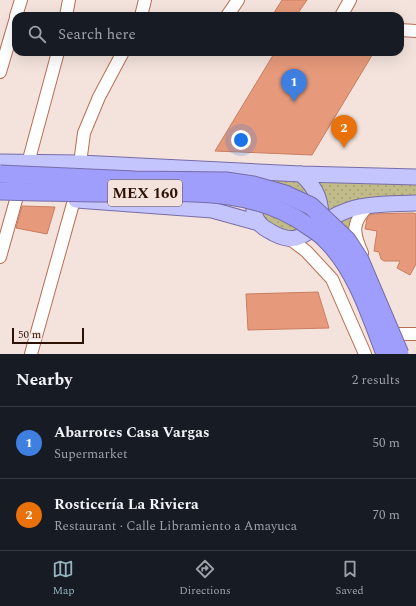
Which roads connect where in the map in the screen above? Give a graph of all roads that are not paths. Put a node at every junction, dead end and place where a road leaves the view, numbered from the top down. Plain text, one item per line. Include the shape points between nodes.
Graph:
1 (21, 0) edge
2 (70, 0) edge
3 (145, 0) edge
4 (238, 0) edge
5 (350, 0) edge
6 (17, 12) edge
7 (67, 12) edge
8 (142, 12) edge
9 (230, 12) edge
10 (343, 12) edge
11 (404, 30) edge
12 (12, 31) edge
13 (416, 31) edge
14 (57, 56) edge
15 (121, 56) edge
16 (0, 72) edge
17 (0, 162) edge
18 (80, 162) junction
19 (28, 163) junction
20 (282, 173) junction
21 (0, 174) edge
22 (301, 174) junction
23 (416, 177) edge
24 (0, 191) edge
25 (0, 199) edge
26 (16, 200) junction
27 (74, 200) junction
28 (416, 203) edge
29 (369, 205) junction
30 (259, 223) junction
31 (320, 225) junction
32 (290, 239) junction
33 (0, 257) edge
34 (399, 334) junction
35 (416, 334) edge
36 (31, 354) edge
37 (365, 354) edge
38 (385, 354) edge
39 (400, 354) edge
40 (407, 354) edge

1 - 6 street
2 - 7 street
3 - 8 street
4 - 9 street
5 - 10 street
11 - 13 street
12 - 16 street
14 - 19 street
15 - 18 street via 84,132
17 - 19 main road, MEX 160
18 - 19 main road, MEX 160
18 - 20 main road, MEX 160
20 - 22 main road, MEX 160
20 - 30 main road via 266,182 256,196 253,205
21 - 39 highway, MEX 160, bridge via 135,180 226,180 285,194 311,206 347,240 360,260
22 - 23 main road, MEX 160
22 - 31 main road via 312,184 319,196 322,215
24 - 38 highway, MEX 160, bridge via 207,193 242,197 267,204 288,213 325,239 340,257 366,306
25 - 26 main road, MEX 160
26 - 27 main road, MEX 160
26 - 33 street
27 - 30 main road, MEX 160 via 212,210
27 - 36 street
28 - 29 main road
29 - 31 main road via 344,211
29 - 34 street via 359,216 355,226 355,238
30 - 32 main road, MEX 160 via 265,229
31 - 32 main road via 307,235
32 - 37 street via 306,251 332,279
34 - 35 street
34 - 40 street

